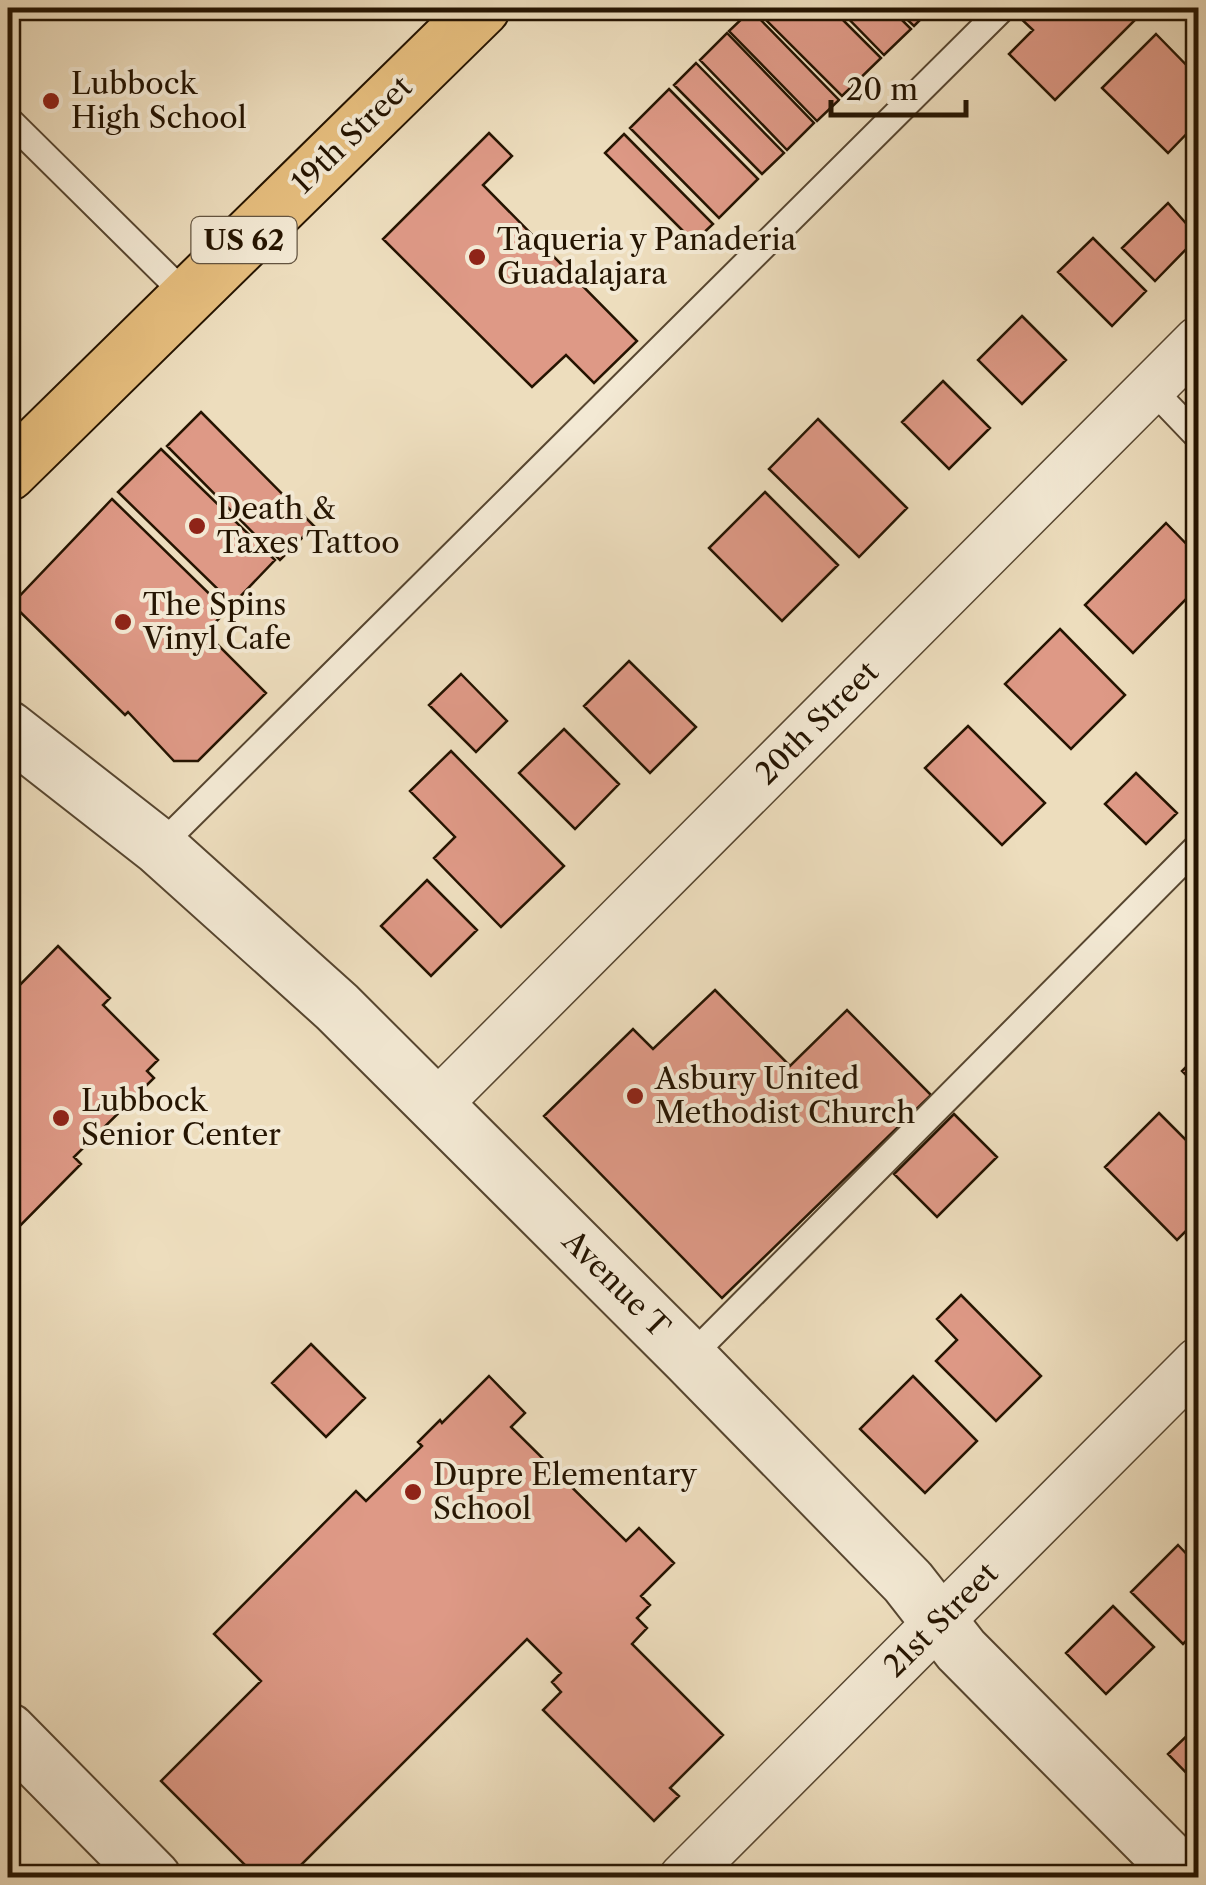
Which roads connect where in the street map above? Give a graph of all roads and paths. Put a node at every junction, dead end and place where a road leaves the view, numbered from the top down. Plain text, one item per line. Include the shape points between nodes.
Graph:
1 (482, 8) edge
2 (1003, 8) edge
3 (8, 119) edge
4 (187, 296) junction
5 (1198, 341) edge
6 (1151, 388) junction
7 (1198, 437) edge
8 (8, 473) edge
9 (8, 729) edge
10 (159, 846) junction
11 (1198, 846) edge
12 (436, 1105) junction
13 (689, 1358) junction
14 (1198, 1362) edge
15 (939, 1622) junction
16 (8, 1731) edge
17 (1198, 1870) edge
18 (153, 1878) edge
19 (683, 1878) edge
20 (1189, 1878) edge

1 - 4 main road, 19th Street / US 62
2 - 10 lane
3 - 4 lane
4 - 8 main road, 19th Street / US 62
5 - 6 street, 20th Street
6 - 7 lane
6 - 12 street, 20th Street
9 - 10 street, Avenue T
10 - 12 street, Avenue T
11 - 13 lane
12 - 13 street, Avenue T
13 - 15 street, Avenue T
14 - 15 street, 21st Street
15 - 19 street, 21st Street
15 - 20 street, Avenue T
16 - 18 street
17 - 20 lane

